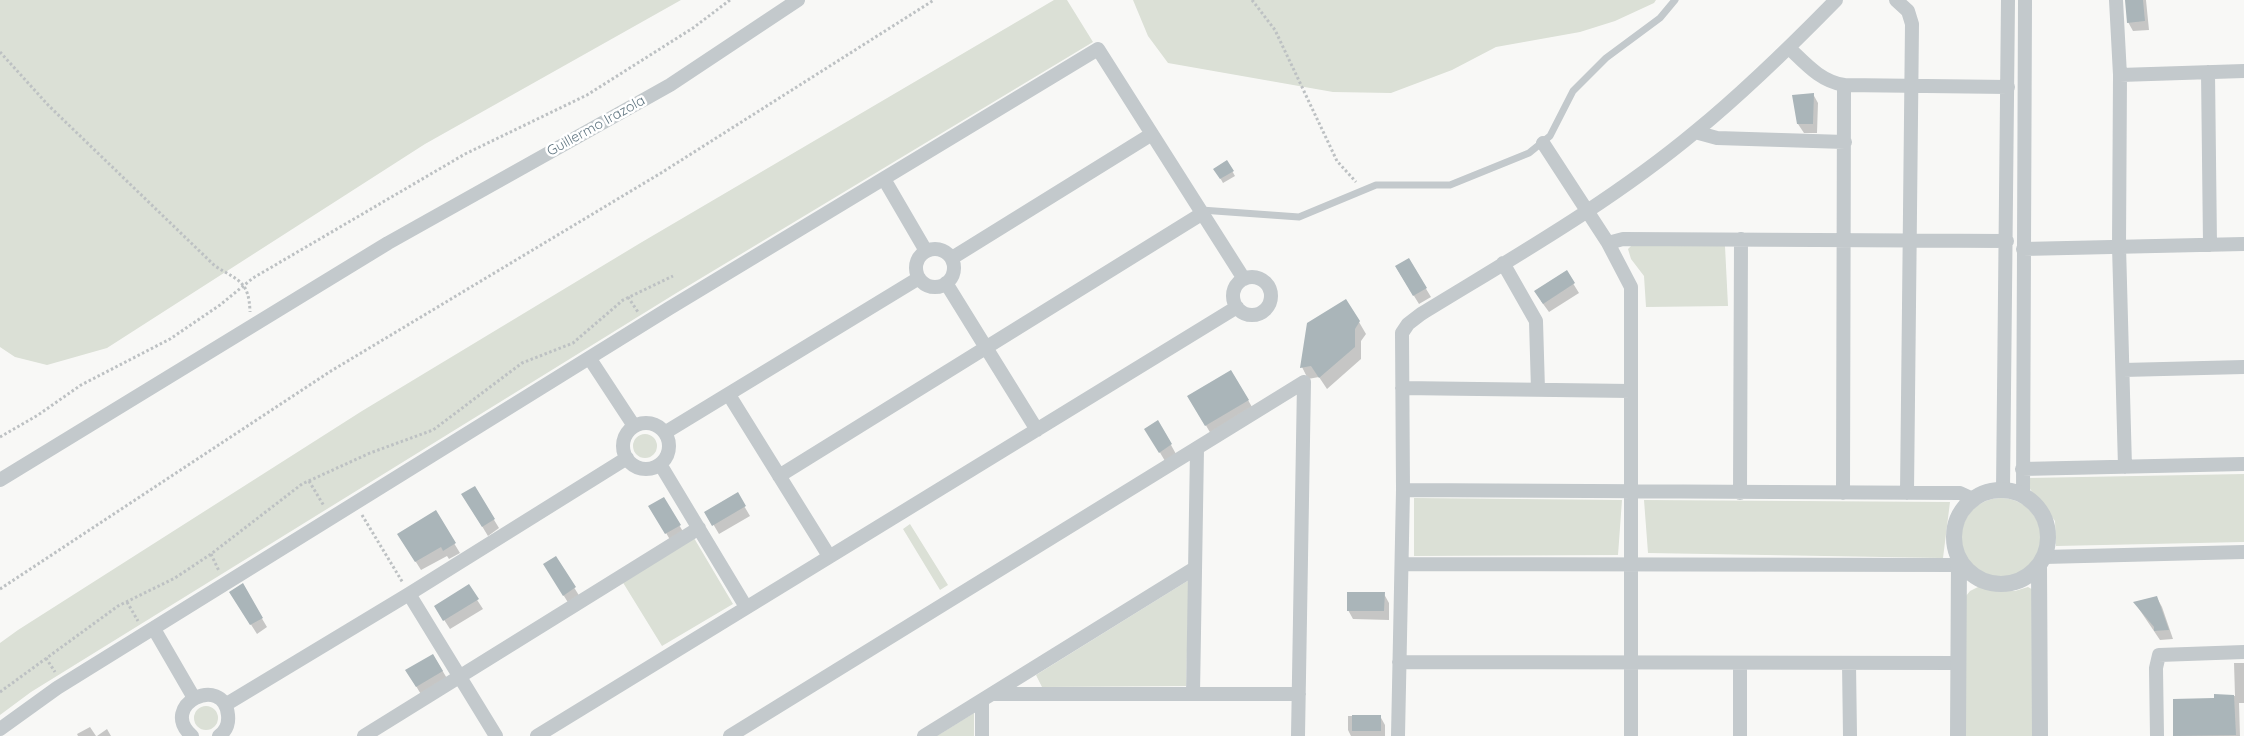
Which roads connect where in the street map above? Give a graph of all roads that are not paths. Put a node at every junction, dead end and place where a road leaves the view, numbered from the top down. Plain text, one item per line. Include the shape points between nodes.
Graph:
1 (798, 0) edge
2 (1676, 0) edge
3 (1836, 0) edge
4 (1896, 0) edge
5 (2008, 0) edge
6 (2025, 0) edge
7 (2116, 0) edge
8 (1789, 48) junction
9 (2244, 71) edge
10 (2208, 72) junction
11 (2120, 75) junction
12 (1844, 85) junction
13 (1913, 85) junction
14 (2008, 86) junction
15 (1695, 132) junction
16 (1152, 134) junction
17 (1845, 142) junction
18 (1543, 143) junction
19 (884, 180) junction
20 (1202, 212) junction
21 (1586, 212) junction
22 (1741, 239) junction
23 (1842, 240) junction
24 (1911, 240) junction
25 (2007, 242) junction
26 (1608, 243) junction
27 (2244, 244) edge
28 (2210, 245) junction
29 (2119, 246) junction
30 (2023, 248) junction
31 (926, 251) junction
32 (952, 258) junction
33 (1503, 263) junction
34 (919, 278) junction
35 (1244, 279) junction
36 (946, 283) junction
37 (1237, 307) junction
38 (986, 348) junction
39 (590, 359) junction
40 (2244, 367) edge
41 (2123, 370) junction
42 (1402, 388) junction
43 (1538, 390) junction
44 (1631, 391) junction
45 (729, 395) junction
46 (634, 426) junction
47 (1037, 430) junction
48 (666, 432) junction
49 (1197, 449) junction
50 (627, 458) junction
51 (660, 464) junction
52 (2244, 464) edge
53 (2125, 467) junction
54 (2022, 469) junction
55 (779, 476) junction
56 (0, 480) edge
57 (1403, 490) junction
58 (2003, 490) junction
59 (1630, 492) junction
60 (1740, 493) junction
61 (1842, 493) junction
62 (1907, 493) junction
63 (2023, 495) junction
64 (1973, 499) junction
65 (699, 528) junction
66 (2244, 552) edge
67 (829, 556) junction
68 (1959, 561) junction
69 (2042, 561) junction
70 (1402, 564) junction
71 (1630, 564) junction
72 (1195, 568) junction
73 (410, 594) junction
74 (746, 607) junction
75 (147, 627) junction
76 (2244, 652) edge
77 (1399, 662) junction
78 (1630, 663) junction
79 (1740, 663) junction
80 (1849, 663) junction
81 (1958, 663) junction
82 (460, 676) junction
83 (1193, 694) junction
84 (1299, 694) junction
85 (987, 697) junction
86 (194, 698) junction
87 (225, 704) junction
88 (0, 729) edge
89 (184, 734) edge
90 (219, 736) edge
91 (364, 736) edge
92 (496, 736) edge
93 (536, 736) edge
94 (730, 736) edge
95 (924, 736) edge
96 (982, 736) edge
97 (1298, 736) edge
98 (1398, 736) edge
99 (1631, 736) edge
100 (1740, 736) edge
101 (1850, 736) edge
102 (1958, 736) edge
103 (2040, 736) edge
104 (2157, 736) edge

1 - 56 street, Guillermo Irazola via 670,85 388,242
2 - 18 lane via 1660,18 1606,58 1572,91 1550,136
3 - 8 street
4 - 13 street via 1908,11 1912,24
5 - 14 street
6 - 30 street
7 - 11 street
8 - 12 street via 1821,78
8 - 15 street
9 - 10 street
10 - 11 street
10 - 28 street
11 - 29 street
12 - 13 street
12 - 17 street
13 - 14 street
13 - 24 street
14 - 25 street
15 - 17 street via 1717,138
15 - 21 street
16 - 19 street via 1098,49
16 - 20 street
16 - 32 street
17 - 23 street
18 - 20 lane via 1529,153 1450,185 1376,185 1299,218
18 - 21 street
19 - 31 street
19 - 39 street
20 - 35 street
20 - 38 street
21 - 26 street
21 - 33 street
22 - 23 street
22 - 26 street via 1623,239
22 - 60 street
23 - 24 street
23 - 61 street
24 - 25 street
24 - 62 street
25 - 58 street
26 - 44 street via 1631,287
27 - 28 street
28 - 29 street
29 - 30 street
29 - 41 street
30 - 54 street
31 - 32 street via 940,249
31 - 34 street via 916,263
32 - 36 street via 955,269
33 - 42 street via 1408,324 1402,333
33 - 43 street via 1536,322
34 - 36 street via 931,286
34 - 45 street
35 - 37 street via 1234,290
35 - 37 street via 1253,277 1264,281 1269,286 1271,298 1259,313 1246,314
36 - 38 street
37 - 47 street
38 - 47 street
38 - 55 street
39 - 46 street
39 - 75 street via 355,505
40 - 41 street
41 - 53 street
42 - 43 street
42 - 57 street
43 - 44 street
44 - 59 street
45 - 48 street
45 - 55 street
46 - 48 street via 653,423
46 - 50 street via 624,440
47 - 67 street
48 - 51 street via 670,448
49 - 72 street
49 - 84 street via 1304,382
49 - 94 street
50 - 51 street via 641,468 649,469
50 - 73 street
51 - 65 street
52 - 53 street
53 - 54 street
54 - 63 street
55 - 67 street
57 - 59 street
57 - 70 street
58 - 63 street
58 - 64 street via 1992,490
59 - 60 street
59 - 71 street
60 - 61 street
61 - 62 street
62 - 64 street via 1960,493
63 - 69 street via 2039,508 2046,521 2049,536
64 - 68 street via 1955,526
65 - 74 street
65 - 82 street
66 - 69 street
67 - 74 street
68 - 69 street via 1973,574 1992,583 2003,584 2023,579
68 - 71 street
68 - 81 street
69 - 103 street
70 - 71 street
70 - 77 street
71 - 78 street
72 - 83 street
72 - 85 street
73 - 82 street
73 - 87 street
74 - 93 street
75 - 86 street
75 - 88 street
76 - 104 street via 2159,655 2156,668
77 - 78 street
77 - 98 street
78 - 79 street
78 - 99 street
79 - 80 street
79 - 100 street
80 - 81 street
80 - 101 street
81 - 102 street
82 - 91 street
82 - 92 street
83 - 84 street
83 - 85 street
84 - 97 street
85 - 95 street
85 - 96 street
86 - 87 street via 212,695
86 - 89 street via 183,712
87 - 90 street via 229,720

